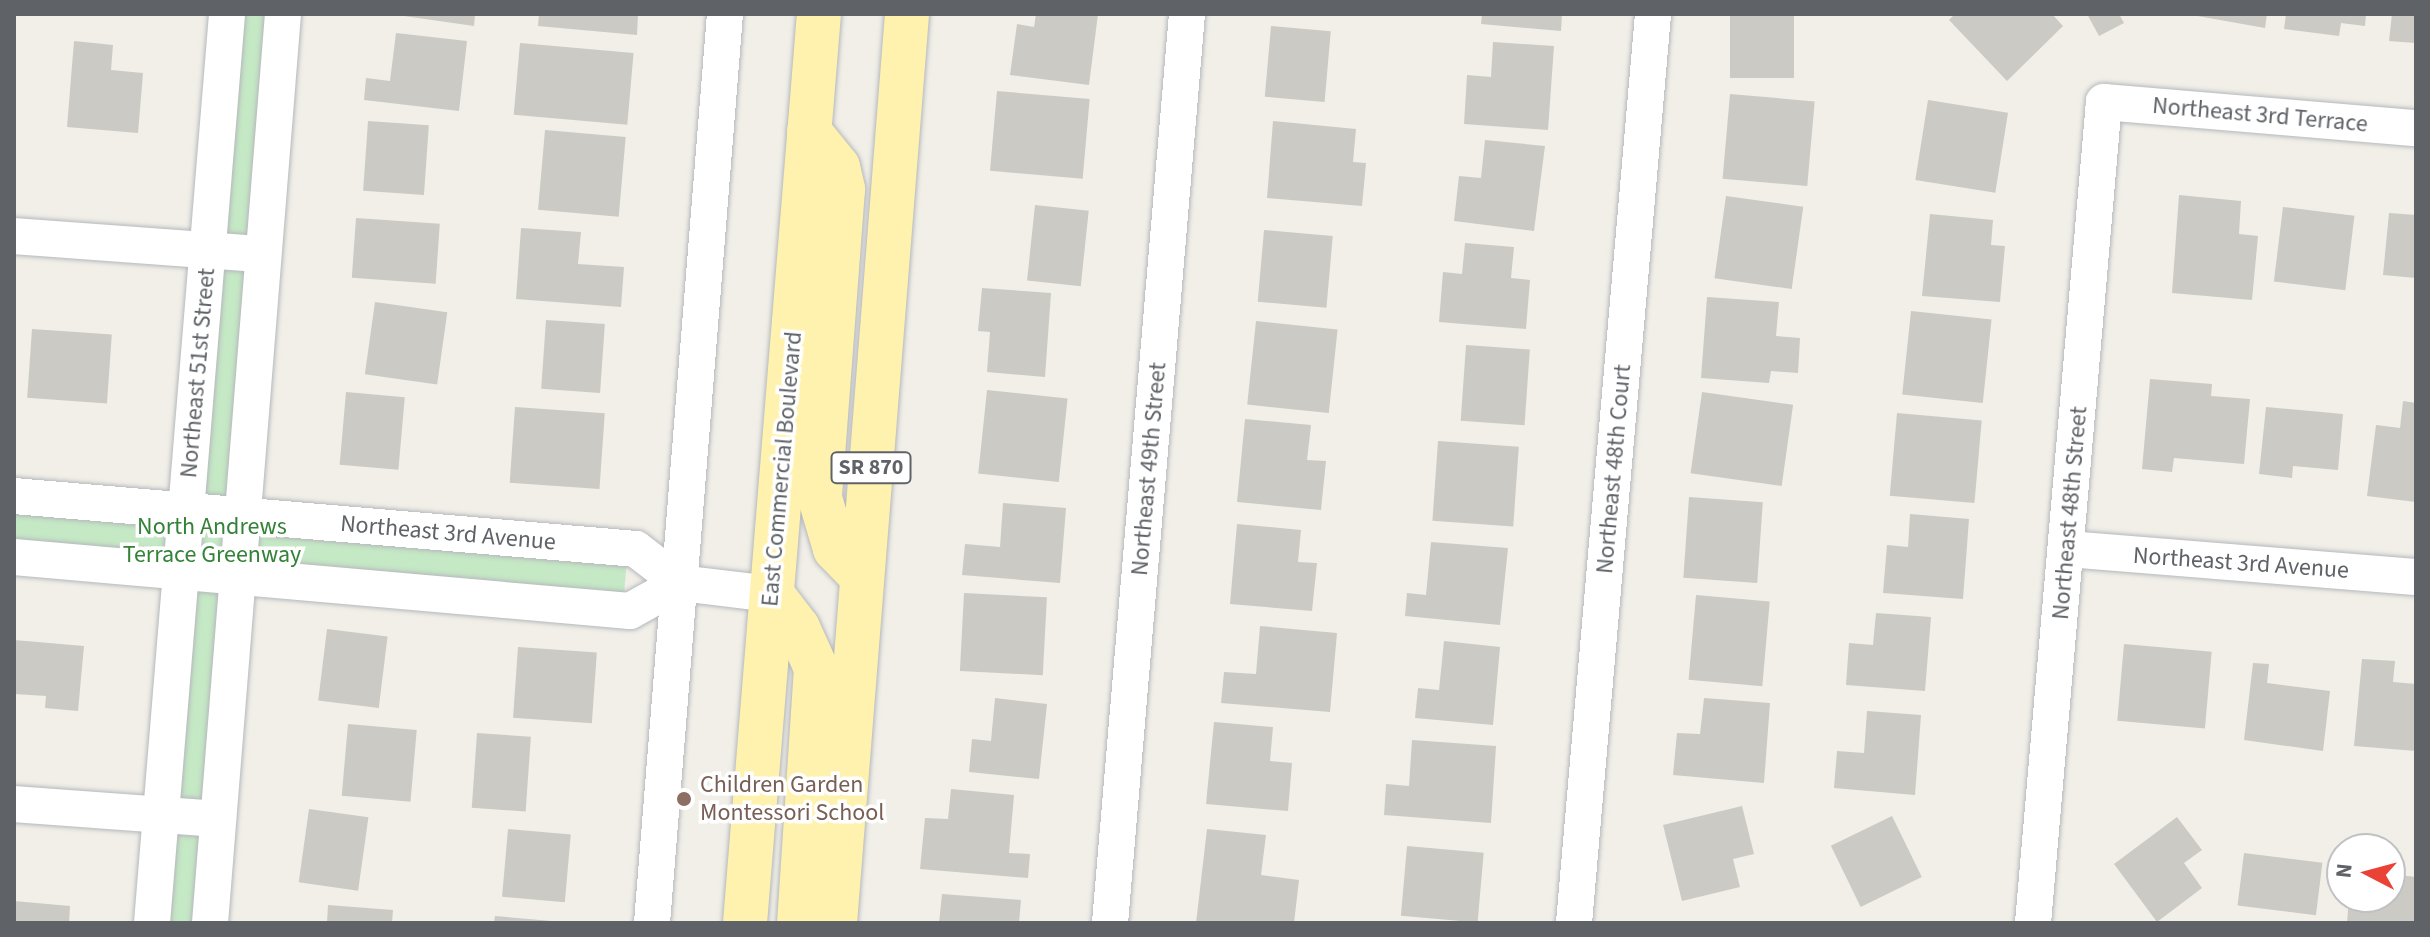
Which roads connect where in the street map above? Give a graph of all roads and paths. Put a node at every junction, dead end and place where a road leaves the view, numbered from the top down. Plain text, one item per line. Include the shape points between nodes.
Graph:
1 (227, 14) edge
2 (283, 14) edge
3 (725, 14) edge
4 (819, 14) edge
5 (907, 14) edge
6 (1187, 14) edge
7 (1653, 14) edge
8 (2104, 102) joint
9 (2416, 128) edge
10 (809, 131) junction
11 (14, 236) edge
12 (208, 250) junction
13 (261, 254) junction
14 (14, 496) edge
15 (186, 511) junction
16 (241, 516) junction
17 (2067, 549) junction
18 (14, 557) edge
19 (181, 571) junction
20 (236, 576) junction
21 (862, 577) junction
22 (2416, 577) edge
23 (680, 583) junction
24 (772, 594) junction
25 (14, 804) edge
26 (161, 814) junction
27 (217, 819) junction
28 (152, 923) edge
29 (210, 923) edge
30 (652, 923) edge
31 (745, 923) edge
32 (799, 923) edge
33 (835, 923) edge
34 (1110, 923) edge
35 (1574, 923) edge
36 (2033, 923) edge

1 - 12 street, Northeast 51st Street
2 - 13 street
3 - 23 street
4 - 10 main road, East Commercial Boulevard
5 - 21 main road, SR 870
6 - 34 street, Northeast 49th Street
7 - 35 street, Northeast 48th Court
8 - 9 street, Northeast 3rd Terrace
8 - 17 street, Northeast 48th Street
10 - 21 main road via 838,167 843,189 820,498 835,549
10 - 24 main road, East Commercial Boulevard
11 - 12 street
12 - 13 street
12 - 15 street, Northeast 51st Street
13 - 16 street
14 - 15 street, Northeast 3rd Avenue
15 - 16 street, Northeast 3rd Avenue
15 - 19 street, Northeast 51st Street
16 - 20 street
16 - 23 street, Northeast 3rd Avenue via 636,549
17 - 22 street, Northeast 3rd Avenue
17 - 36 street, Northeast 48th Street
18 - 19 street
19 - 20 street
19 - 26 street, Northeast 51st Street
20 - 23 street via 630,611
20 - 27 street
21 - 33 main road, SR 870
23 - 24 street
23 - 30 street
24 - 31 main road, East Commercial Boulevard
24 - 32 main road via 798,628 816,668
25 - 26 street
26 - 27 street
26 - 28 street, Northeast 51st Street
27 - 29 street

